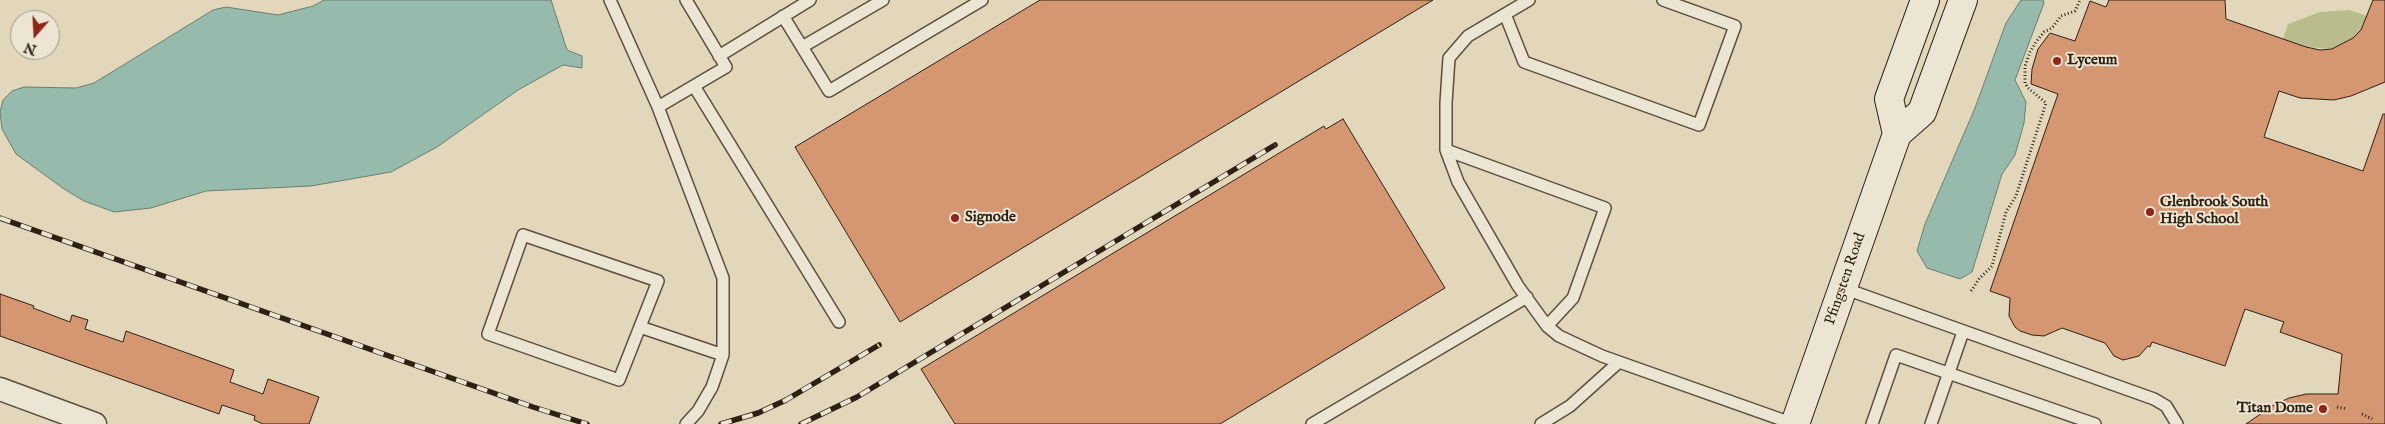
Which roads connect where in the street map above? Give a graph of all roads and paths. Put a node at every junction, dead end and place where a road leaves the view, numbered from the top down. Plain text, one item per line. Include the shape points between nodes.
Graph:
1 (610, 0) edge
2 (686, 0) edge
3 (810, 0) edge
4 (883, 0) edge
5 (982, 0) edge
6 (1529, 0) edge
7 (1664, 0) edge
8 (1925, 0) edge
9 (1963, 0) edge
10 (2080, 0) edge
11 (1505, 14) junction
12 (783, 16) junction
13 (802, 47) junction
14 (719, 56) junction
15 (694, 86) junction
16 (658, 107) junction
17 (1897, 134) junction
18 (1446, 150) junction
19 (1843, 288) junction
20 (1971, 292) dead end
21 (1527, 297) junction
22 (839, 322) dead end
23 (1547, 326) junction
24 (640, 327) junction
25 (1963, 332) junction
26 (723, 355) junction
27 (1619, 362) junction
28 (1949, 373) junction
29 (0, 389) edge
30 (2337, 407) dead end
31 (2347, 409) dead end
32 (38, 414) edge
33 (2362, 414) dead end
34 (2372, 419) dead end
35 (95, 424) edge
36 (686, 424) edge
37 (1312, 424) edge
38 (1540, 424) edge
39 (1794, 424) edge
40 (1872, 424) edge
41 (1932, 424) edge
42 (2095, 424) edge
43 (2177, 424) edge

1 - 16 lane
2 - 14 lane
3 - 12 lane
4 - 13 lane
5 - 13 lane via 829,91
6 - 11 lane
7 - 11 lane via 1735,26 1699,125 1524,62
8 - 17 main road via 1889,99
9 - 17 main road, Pfingsten Road via 1922,112
10 - 20 path via 2075,11 2061,16 2030,52 2025,83 2046,103 2016,196 2006,212 1992,266
11 - 18 lane via 1468,36 1449,58
12 - 13 lane
12 - 14 lane
14 - 15 lane via 726,67
15 - 16 lane
15 - 22 lane
16 - 26 lane via 723,278
17 - 19 main road, Pfingsten Road
18 - 21 lane via 1458,182
18 - 23 lane via 1605,208 1573,298
19 - 25 lane
19 - 39 main road, Pfingsten Road
21 - 23 lane
21 - 37 lane
23 - 27 lane via 1559,336
24 - 24 lane via 658,281 523,235 488,334 619,380
24 - 26 lane
25 - 28 lane
25 - 43 lane via 2154,399 2166,406
26 - 36 lane via 712,386 698,411
27 - 38 lane via 1570,406
27 - 39 lane
28 - 40 lane via 1896,355
28 - 41 lane
28 - 42 lane
29 - 32 street
30 - 31 path
32 - 35 street
33 - 34 path

